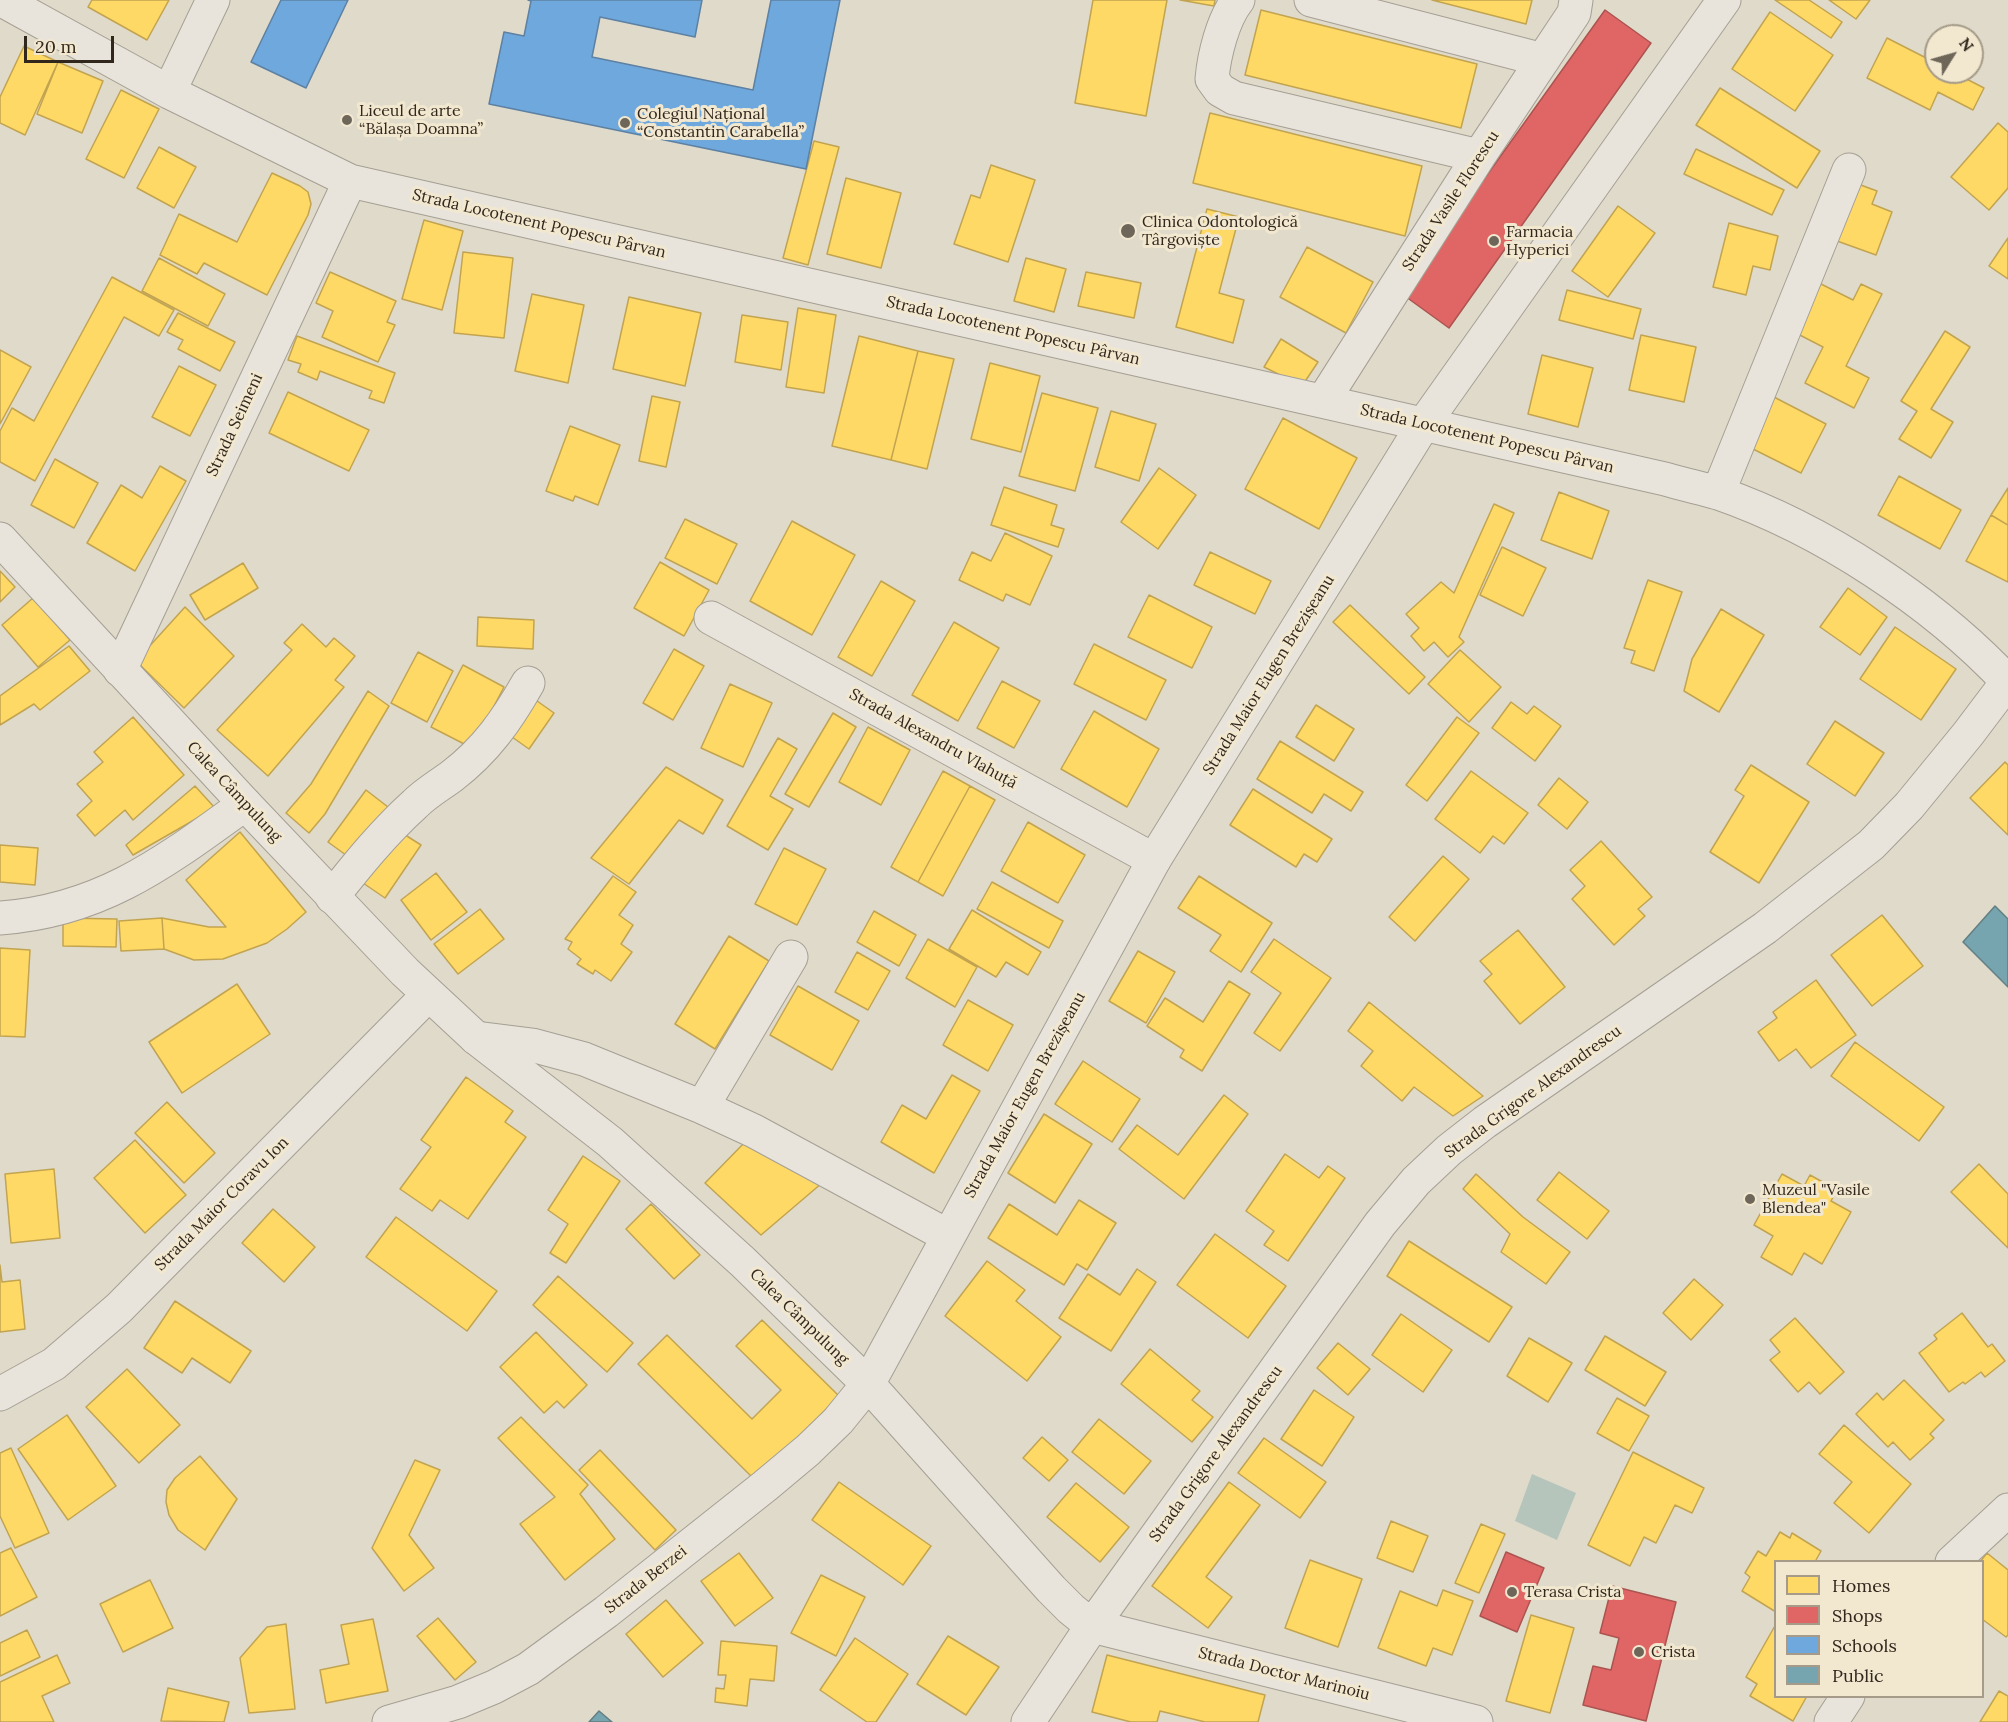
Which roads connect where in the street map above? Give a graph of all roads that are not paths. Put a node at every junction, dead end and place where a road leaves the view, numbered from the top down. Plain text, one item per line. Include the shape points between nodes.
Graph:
1 (2, 0) edge
2 (213, 0) edge
3 (1238, 0) edge
4 (1311, 0) edge
5 (1576, 0) edge
6 (1724, 0) edge
7 (1543, 60) junction
8 (169, 92) junction
9 (1479, 156) junction
10 (1850, 170) dead end
11 (350, 181) junction
12 (1323, 401) junction
13 (1423, 425) junction
14 (1718, 494) junction
15 (0, 539) edge
16 (711, 618) dead end
17 (120, 670) junction
18 (2008, 681) edge
19 (528, 683) dead end
20 (245, 804) junction
21 (1154, 860) junction
22 (332, 897) junction
23 (0, 918) edge
24 (791, 957) dead end
25 (428, 995) junction
26 (476, 1038) junction
27 (702, 1107) junction
28 (948, 1236) junction
29 (868, 1384) junction
30 (0, 1394) edge
31 (2008, 1510) edge
32 (1954, 1560) edge
33 (1092, 1626) junction
34 (1847, 1698) edge
35 (389, 1722) edge
36 (1028, 1722) edge
37 (1476, 1722) edge
38 (1831, 1722) edge

1 - 8 street, Strada Locotenent Popescu Pârvan
2 - 8 street
3 - 9 street via 1230,11 1213,67 1212,80 1220,90 1234,98
4 - 7 street
5 - 7 street, Strada Vasile Florescu via 1574,13
6 - 13 street, Strada Maior Eugen Brezișeanu
7 - 9 street, Strada Vasile Florescu
8 - 11 street, Strada Locotenent Popescu Pârvan
9 - 12 street, Strada Vasile Florescu
10 - 14 street
11 - 12 street, Strada Locotenent Popescu Pârvan
11 - 17 street, Strada Seimeni
12 - 13 street, Strada Locotenent Popescu Pârvan
13 - 14 street, Strada Locotenent Popescu Pârvan
13 - 21 street, Strada Maior Eugen Brezișeanu
14 - 18 street, Strada Locotenent Popescu Pârvan via 1772,515 1871,570 1932,613
15 - 17 street, Calea Câmpulung
16 - 21 street, Strada Alexandru Vlahuță
17 - 20 street, Calea Câmpulung
18 - 33 street, Strada Grigore Alexandrescu via 1909,806 1870,845 1765,928 1485,1122 1416,1181 1380,1224
19 - 22 street via 509,717 487,744 396,822
20 - 22 street, Calea Câmpulung
20 - 23 street via 137,878 64,907
21 - 28 street, Strada Maior Eugen Brezișeanu
22 - 25 street, Calea Câmpulung
24 - 27 street
25 - 26 street, Calea Câmpulung
25 - 30 street, Strada Maior Coravu Ion via 119,1308 54,1365
26 - 27 street via 532,1045 584,1059
26 - 29 street, Calea Câmpulung via 645,1172
27 - 28 street
28 - 29 street, Strada Maior Eugen Brezișeanu
29 - 33 street, Calea Câmpulung via 1051,1589
29 - 35 street, Strada Berzei via 808,1450 606,1612 528,1669 476,1695
31 - 32 street
33 - 36 street, Strada Grigore Alexandrescu
33 - 37 street, Strada Doctor Marinoiu
34 - 38 street

